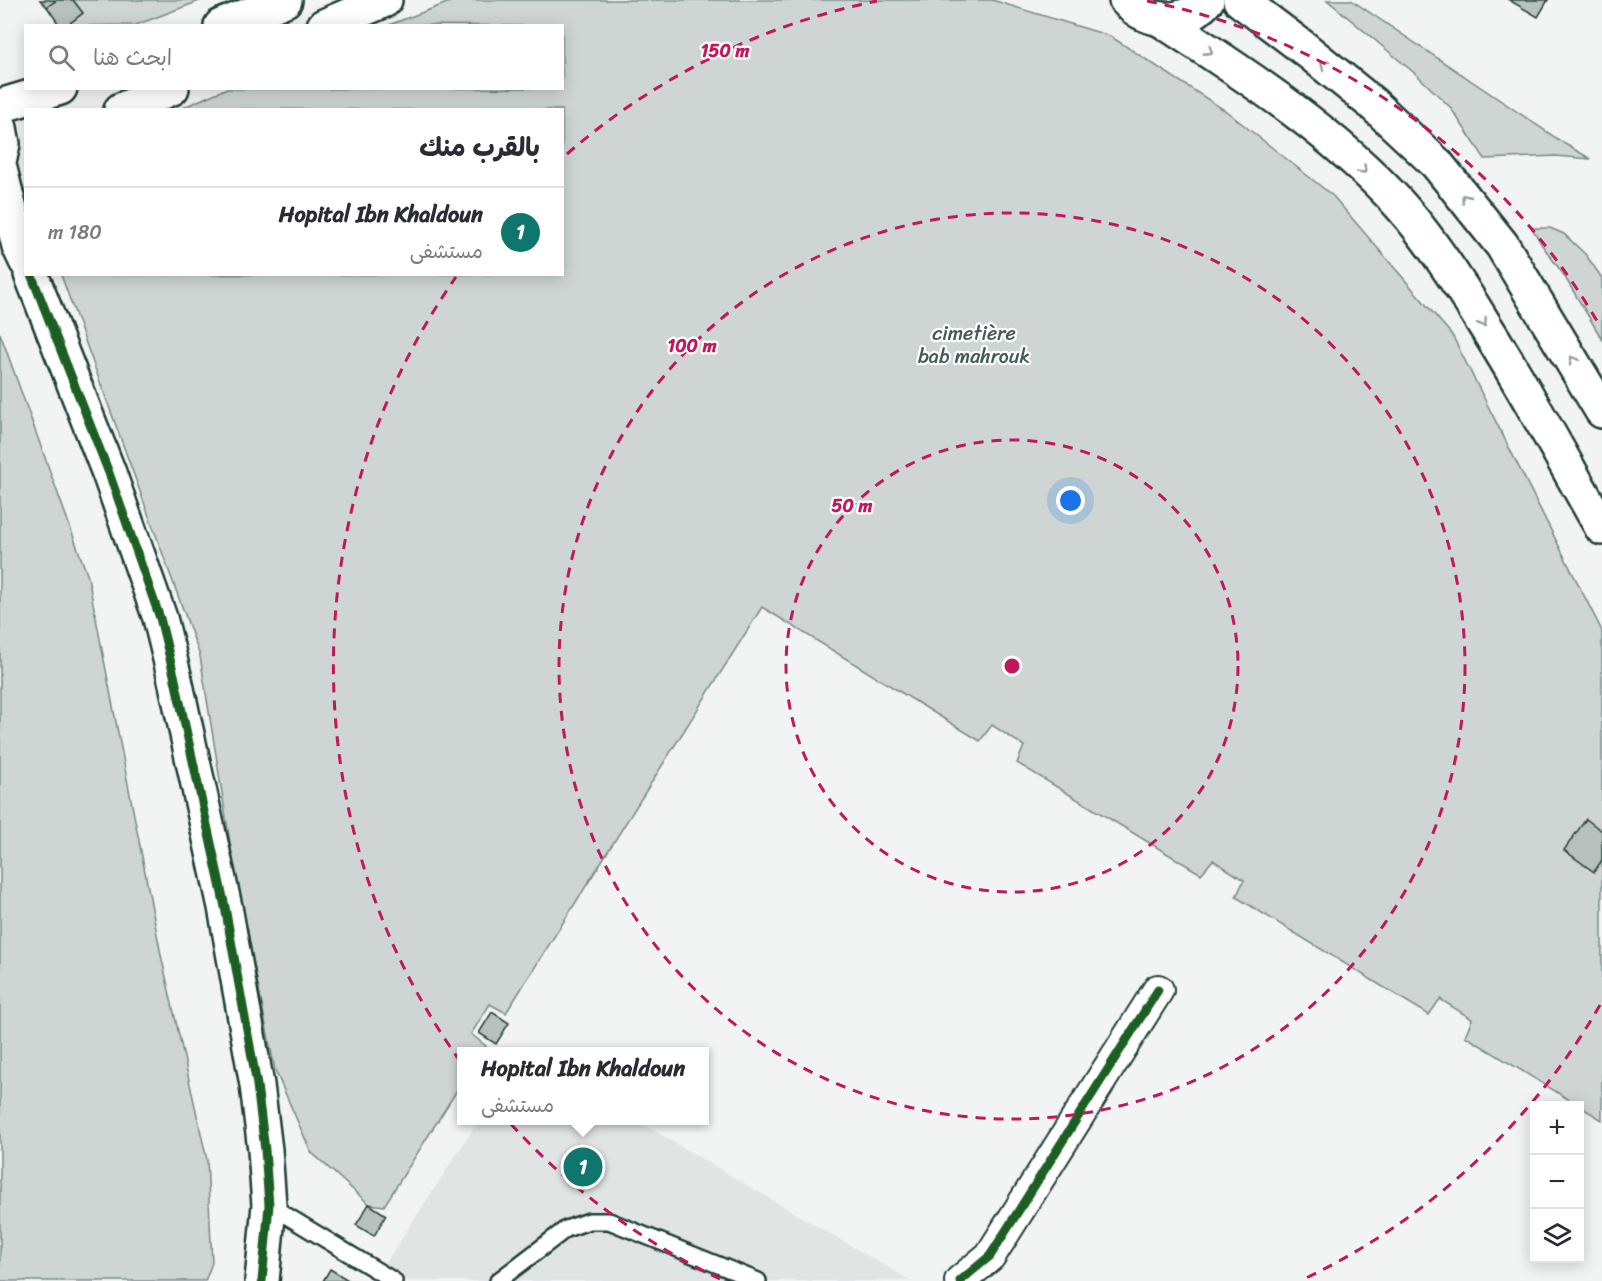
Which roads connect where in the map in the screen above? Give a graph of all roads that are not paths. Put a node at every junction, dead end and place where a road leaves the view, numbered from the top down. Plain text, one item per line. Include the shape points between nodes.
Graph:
1 (285, 0) edge
2 (385, 0) edge
3 (1207, 0) edge
4 (1240, 0) edge
5 (1126, 1) edge
6 (1160, 20) junction
7 (225, 24) edge
8 (329, 24) edge
9 (53, 90) edge
10 (167, 90) edge
11 (0, 106) edge
12 (126, 108) edge
13 (0, 129) edge
14 (24, 150) edge
15 (0, 159) edge
16 (0, 169) edge
17 (0, 217) edge
18 (24, 257) edge
19 (24, 259) edge
20 (31, 276) edge
21 (1602, 411) edge
22 (1602, 528) edge
23 (1158, 990) dead end
24 (268, 1205) junction
25 (262, 1281) edge
26 (394, 1281) edge
27 (498, 1281) edge
28 (758, 1281) edge
29 (960, 1281) edge

1 - 7 main road
2 - 8 main road
3 - 6 main road via 1189,15
21 -> 4 main road via 1502,245 1437,164 1373,104
5 - 6 main road
6 -> 22 main road via 1284,104 1343,150 1400,206 1451,271 1504,355
9 - 11 main road
10 - 12 main road
13 - 15 main road
14 - 15 main road
16 - 18 main road
17 - 19 main road
20 - 24 main road via 109,473 160,618 225,907 257,1085
23 - 29 street via 990,1256
24 - 25 main road
24 - 26 lane
27 - 28 lane via 566,1229 589,1221 609,1221

